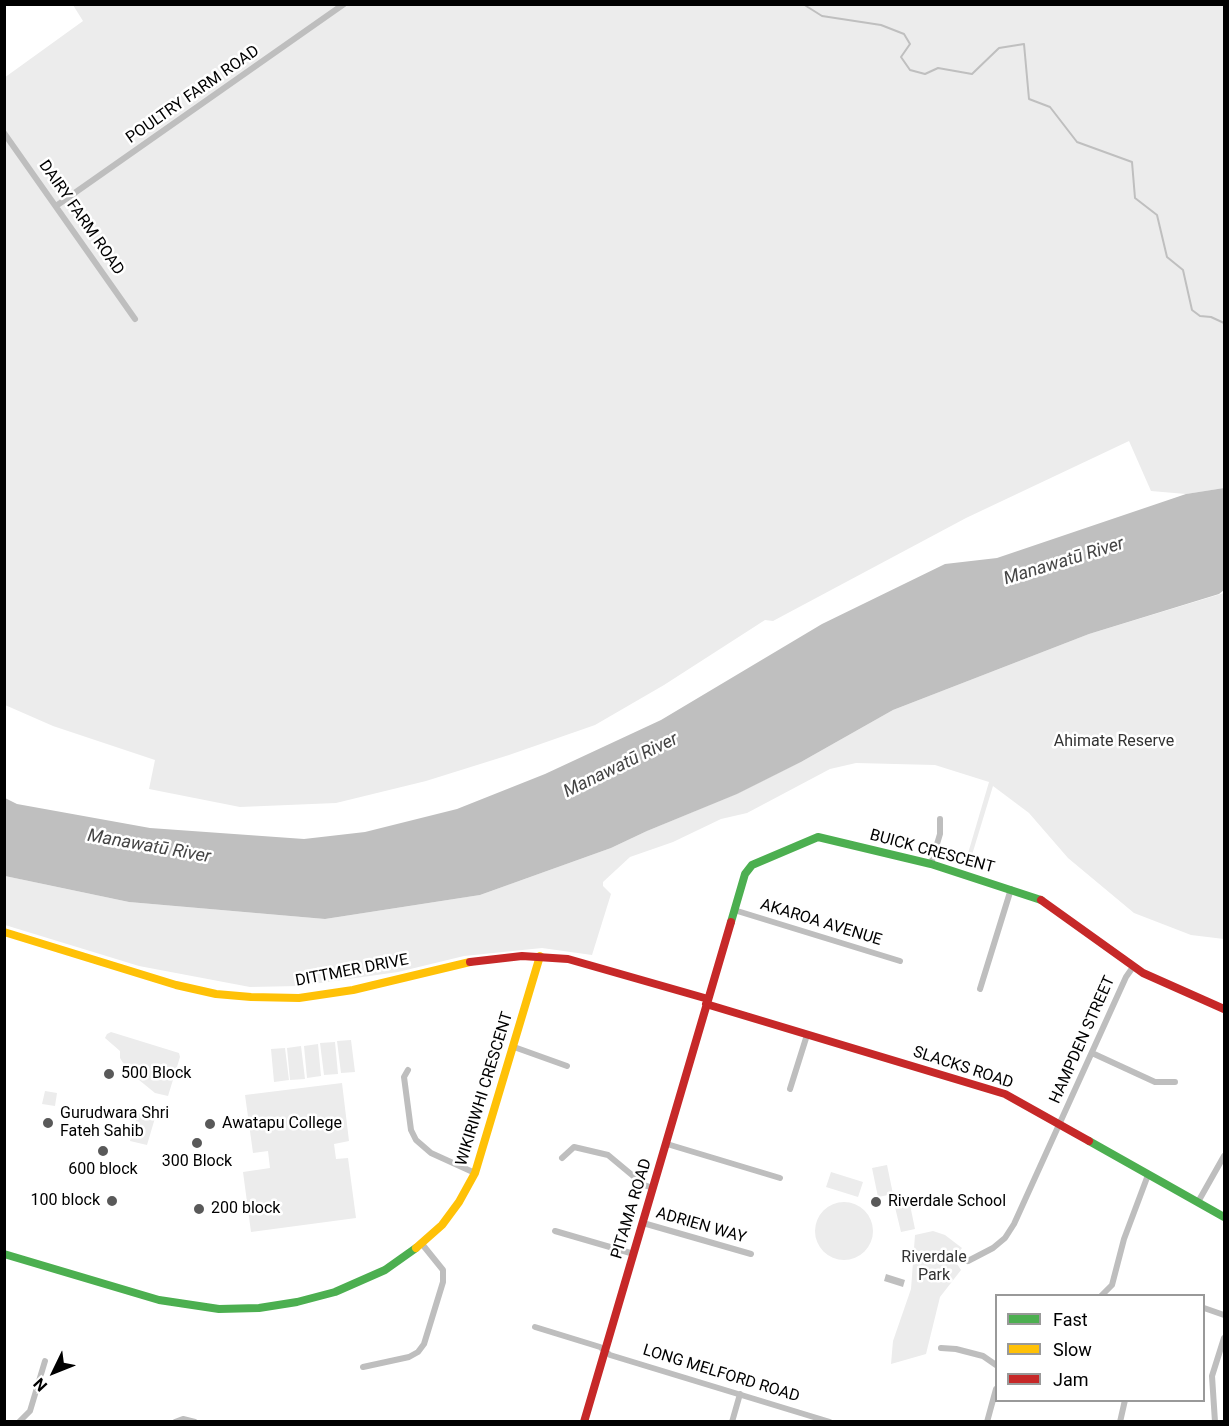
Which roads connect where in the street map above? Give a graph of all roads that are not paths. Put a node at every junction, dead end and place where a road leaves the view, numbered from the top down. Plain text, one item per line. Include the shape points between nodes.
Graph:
1 (344, 4) edge
2 (4, 133) edge
3 (56, 206) junction
4 (135, 319) dead end
5 (940, 819) dead end
6 (931, 864) junction
7 (1011, 889) junction
8 (734, 910) junction
9 (4, 932) edge
10 (540, 956) junction
11 (900, 961) dead end
12 (1133, 967) junction
13 (980, 989) dead end
14 (707, 1002) junction
15 (1224, 1009) edge
16 (807, 1035) junction
17 (514, 1047) junction
18 (1092, 1053) junction
19 (567, 1066) dead end
20 (408, 1070) dead end
21 (1175, 1082) dead end
22 (790, 1089) dead end
23 (1059, 1125) junction
24 (667, 1144) junction
25 (1224, 1156) edge
26 (562, 1158) dead end
27 (475, 1173) junction
28 (1148, 1175) junction
29 (780, 1178) dead end
30 (653, 1188) junction
31 (1198, 1202) junction
32 (1224, 1218) edge
33 (643, 1223) junction
34 (555, 1231) dead end
35 (423, 1244) junction
36 (4, 1254) edge
37 (634, 1254) junction
38 (751, 1254) dead end
39 (968, 1261) dead end
40 (1103, 1294) edge
41 (1205, 1309) edge
42 (1224, 1315) edge
43 (535, 1328) dead end
44 (1224, 1338) edge
45 (941, 1348) dead end
46 (605, 1351) junction
47 (45, 1361) dead end
48 (995, 1364) edge
49 (363, 1368) dead end
50 (995, 1393) edge
51 (740, 1394) junction
52 (1125, 1402) edge
53 (19, 1422) edge
54 (175, 1422) edge
55 (195, 1422) edge
56 (584, 1422) edge
57 (732, 1422) edge
58 (830, 1422) edge
59 (987, 1422) edge
60 (1120, 1422) edge
61 (1215, 1422) edge

1 - 3 street, POULTRY FARM ROAD
2 - 3 street, DAIRY FARM ROAD
3 - 4 street, DAIRY FARM ROAD
5 - 6 street
6 - 7 street, BUICK CRESCENT
6 - 8 street, BUICK CRESCENT via 815,837 749,867
7 - 12 street, BUICK CRESCENT via 1048,904
7 - 13 street
8 - 11 street, AKAROA AVENUE
8 - 14 street, BUICK CRESCENT
9 - 10 street, DITTMER DRIVE via 176,985 251,997 298,998 353,990 461,963
10 - 14 street, DITTMER DRIVE via 584,963
10 - 17 street, WIKIRIWHI CRESCENT
12 - 15 street, BUICK CRESCENT
12 - 18 street, HAMPDEN STREET
14 - 16 street, SLACKS ROAD
14 - 24 street, PITAMA ROAD
16 - 22 street
16 - 23 street, SLACKS ROAD via 1005,1094
17 - 19 street
17 - 27 street, WIKIRIWHI CRESCENT
18 - 21 street via 1155,1082
18 - 23 street, HAMPDEN STREET
20 - 27 street via 405,1077 409,1120 416,1140 431,1153
23 - 28 street, SLACKS ROAD
23 - 39 street, HAMPDEN STREET via 1005,1238
24 - 29 street
24 - 30 street, PITAMA ROAD
25 - 31 street
26 - 30 street via 574,1147 608,1155
27 - 35 street, WIKIRIWHI CRESCENT via 451,1214
28 - 31 street, SLACKS ROAD
28 - 40 street via 1112,1285
30 - 33 street, PITAMA ROAD
31 - 32 street, SLACKS ROAD
33 - 37 street, PITAMA ROAD
33 - 38 street, ADRIEN WAY
34 - 37 street
35 - 36 street, WIKIRIWHI CRESCENT via 385,1269 335,1292 288,1304 230,1309 159,1300
35 - 49 street via 442,1270 443,1282 424,1344 409,1357
37 - 46 street, PITAMA ROAD
41 - 42 street
43 - 46 street, LONG MELFORD ROAD
44 - 61 street via 1212,1376
45 - 48 street via 983,1356
46 - 51 street, LONG MELFORD ROAD
46 - 56 street, PITAMA ROAD
47 - 53 street via 30,1411
50 - 59 street
51 - 57 street
51 - 58 street, LONG MELFORD ROAD
52 - 60 street
54 - 55 street

